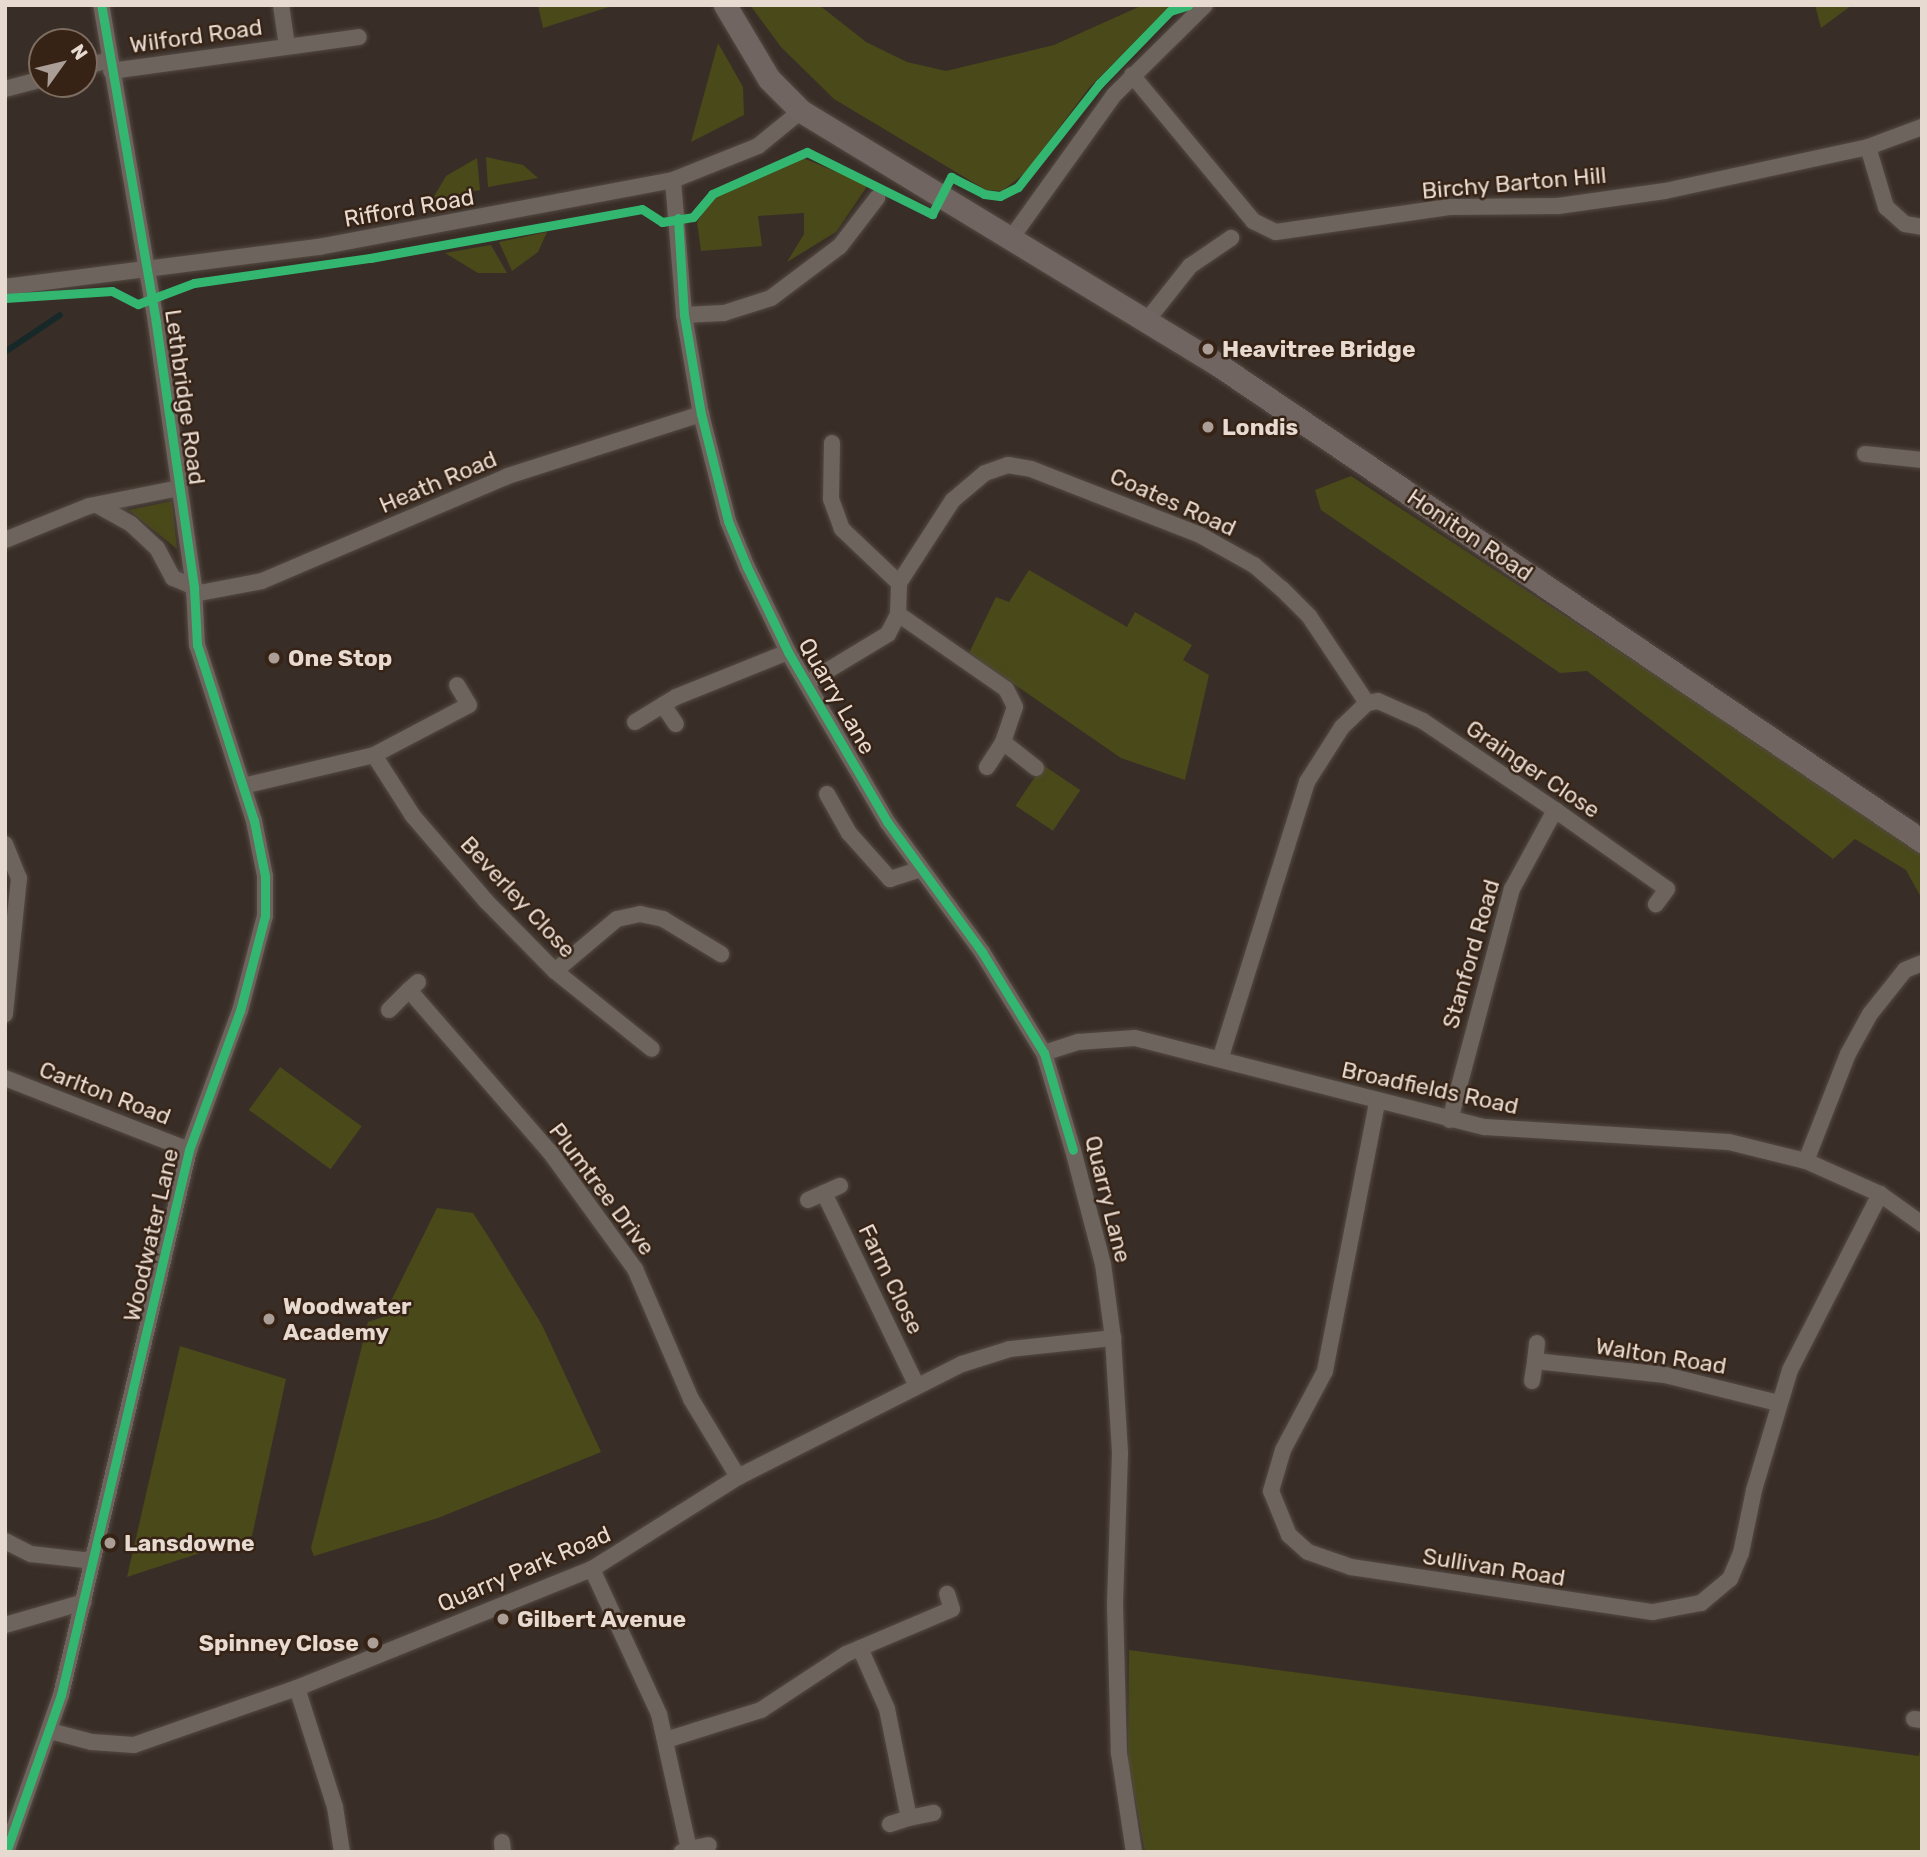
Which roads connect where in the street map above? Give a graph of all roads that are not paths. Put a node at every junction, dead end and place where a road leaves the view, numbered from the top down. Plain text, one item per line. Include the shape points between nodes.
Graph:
1 (101, 5) edge
2 (281, 5) edge
3 (725, 5) edge
4 (1205, 5) edge
5 (359, 37) dead end
6 (287, 46) junction
7 (98, 66) edge
8 (110, 66) junction
9 (1132, 75) junction
10 (28, 83) edge
11 (5, 89) edge
12 (801, 111) junction
13 (1922, 127) edge
14 (1868, 147) junction
15 (673, 180) junction
16 (877, 198) dead end
17 (1922, 228) edge
18 (1012, 237) junction
19 (1231, 237) dead end
20 (144, 268) junction
21 (5, 287) edge
22 (684, 315) junction
23 (1148, 319) junction
24 (701, 414) junction
25 (832, 443) dead end
26 (1865, 454) dead end
27 (1922, 460) edge
28 (179, 488) junction
29 (97, 505) junction
30 (5, 540) edge
31 (899, 583) junction
32 (194, 591) junction
33 (898, 614) junction
34 (788, 653) junction
35 (807, 683) junction
36 (457, 685) dead end
37 (1367, 703) junction
38 (663, 705) junction
39 (635, 722) dead end
40 (676, 724) dead end
41 (1003, 742) junction
42 (374, 755) junction
43 (987, 767) dead end
44 (1036, 768) dead end
45 (243, 786) junction
46 (827, 794) dead end
47 (1555, 810) junction
48 (1922, 841) edge
49 (5, 844) edge
50 (918, 870) junction
51 (1677, 875) dead end
52 (1667, 889) junction
53 (1656, 904) dead end
54 (721, 953) dead end
55 (1922, 963) edge
56 (555, 971) junction
57 (389, 1010) dead end
58 (5, 1014) edge
59 (652, 1049) dead end
60 (1044, 1053) junction
61 (1221, 1057) junction
62 (5, 1078) edge
63 (1377, 1103) junction
64 (1450, 1120) junction
65 (189, 1150) junction
66 (1806, 1161) junction
67 (840, 1186) dead end
68 (824, 1193) junction
69 (1880, 1194) junction
70 (808, 1200) dead end
71 (1922, 1224) edge
72 (1113, 1338) junction
73 (1537, 1343) dead end
74 (1535, 1361) junction
75 (1532, 1381) dead end
76 (916, 1384) junction
77 (1778, 1403) junction
78 (738, 1477) junction
79 (5, 1541) edge
80 (92, 1561) junction
81 (592, 1569) junction
82 (84, 1602) junction
83 (5, 1625) edge
84 (957, 1625) dead end
85 (860, 1648) junction
86 (297, 1688) junction
87 (50, 1731) junction
88 (666, 1740) junction
89 (933, 1813) dead end
90 (909, 1818) junction
91 (890, 1824) dead end
92 (709, 1845) dead end
93 (685, 1850) edge
94 (6, 1852) edge
95 (342, 1852) edge
96 (1134, 1852) edge

1 - 8 street, Lethbridge Road
2 - 6 street, Wilford Road
3 - 12 main road, Honiton Road via 769,79
4 - 9 street
5 - 6 street, Wilford Road
6 - 8 street, Wilford Road
7 - 8 street, Wilford Road
8 - 20 street, Lethbridge Road
9 - 14 street, Birchy Barton Hill via 1253,221 1276,232 1449,207 1558,205 1665,191
9 - 18 street
10 - 11 street
12 - 15 street, Rifford Road via 758,146
12 - 18 main road, Honiton Road
13 - 14 street, Birchy Barton Hill
14 - 17 street via 1886,207 1905,225
15 - 20 street, Rifford Road via 383,236
15 - 22 street, Quarry Lane
16 - 22 street via 840,246 771,298 724,313
18 - 23 main road, Honiton Road
19 - 23 street via 1190,266
20 - 21 street, Rifford Road
20 - 28 street, Lethbridge Road
22 - 24 street, Quarry Lane
23 - 48 main road, Honiton Road
24 - 32 street, Heath Road via 508,476 262,581
24 - 34 street, Quarry Lane via 728,521
25 - 31 street via 831,499 842,529
26 - 27 street
28 - 29 street
28 - 32 street, Lethbridge Road
29 - 30 street
29 - 32 street via 131,524 157,548 173,578
31 - 33 street
31 - 37 street, Coates Road via 967,485 1008,465 1031,469 1200,535 1254,565 1309,616
32 - 45 street, Woodwater Lane via 197,645
33 - 35 street via 888,634
33 - 41 street via 1012,697 1014,720
34 - 35 street, Quarry Lane
34 - 38 street
35 - 50 street, Quarry Lane
36 - 42 street via 469,705
37 - 47 street, Grainger Close via 1378,701 1423,721
37 - 61 street via 1342,727 1307,782
38 - 39 street
38 - 40 street
41 - 43 street
41 - 44 street
42 - 45 street
42 - 56 street, Beverley Close via 413,816
45 - 65 street, Woodwater Lane via 265,876 265,916 240,1011
46 - 50 street via 849,833 890,878
47 - 52 street, Grainger Close
47 - 64 street, Stanford Road via 1512,889 1479,995
49 - 58 street via 19,878
50 - 60 street, Quarry Lane via 982,953
51 - 52 street
52 - 53 street
54 - 56 street via 663,919 640,914 617,919
55 - 66 street via 1905,970 1870,1014 1848,1054
56 - 59 street, Beverley Close
57 - 78 street, Plumtree Drive via 414,986 602,1218 635,1269 691,1399
60 - 61 street, Broadfields Road via 1078,1042 1135,1038
60 - 72 street, Quarry Lane via 1103,1264
61 - 63 street, Broadfields Road
62 - 65 street, Carlton Road
63 - 64 street, Broadfields Road
63 - 77 street, Sullivan Road via 1325,1371 1283,1450 1271,1491 1285,1527 1308,1552 1351,1567 1654,1612 1701,1603 1730,1579 1741,1553
64 - 66 street, Broadfields Road via 1525,1131 1729,1142
65 - 80 street, Woodwater Lane
66 - 69 street, Broadfields Road
67 - 68 street
68 - 70 street
68 - 76 street, Farm Close
69 - 71 street, Broadfields Road
69 - 77 street, Sullivan Road via 1840,1263
72 - 76 street, Quarry Park Road via 1010,1349
72 - 96 street, Quarry Lane via 1120,1453 1115,1604 1119,1753
73 - 74 street
74 - 75 street
74 - 77 street, Walton Road via 1698,1381
76 - 78 street, Quarry Park Road
78 - 81 street, Quarry Park Road
79 - 80 street via 31,1554
80 - 82 street, Woodwater Lane
81 - 86 street, Quarry Park Road
81 - 88 street via 647,1684
82 - 83 street
82 - 87 street, Woodwater Lane
84 - 85 street via 950,1602
85 - 88 street via 761,1710
85 - 90 street via 887,1709
86 - 87 street, Quarry Park Road via 134,1745 92,1742
86 - 95 street via 335,1807
87 - 94 street, Woodwater Lane
88 - 93 street
89 - 90 street
90 - 91 street
92 - 93 street

